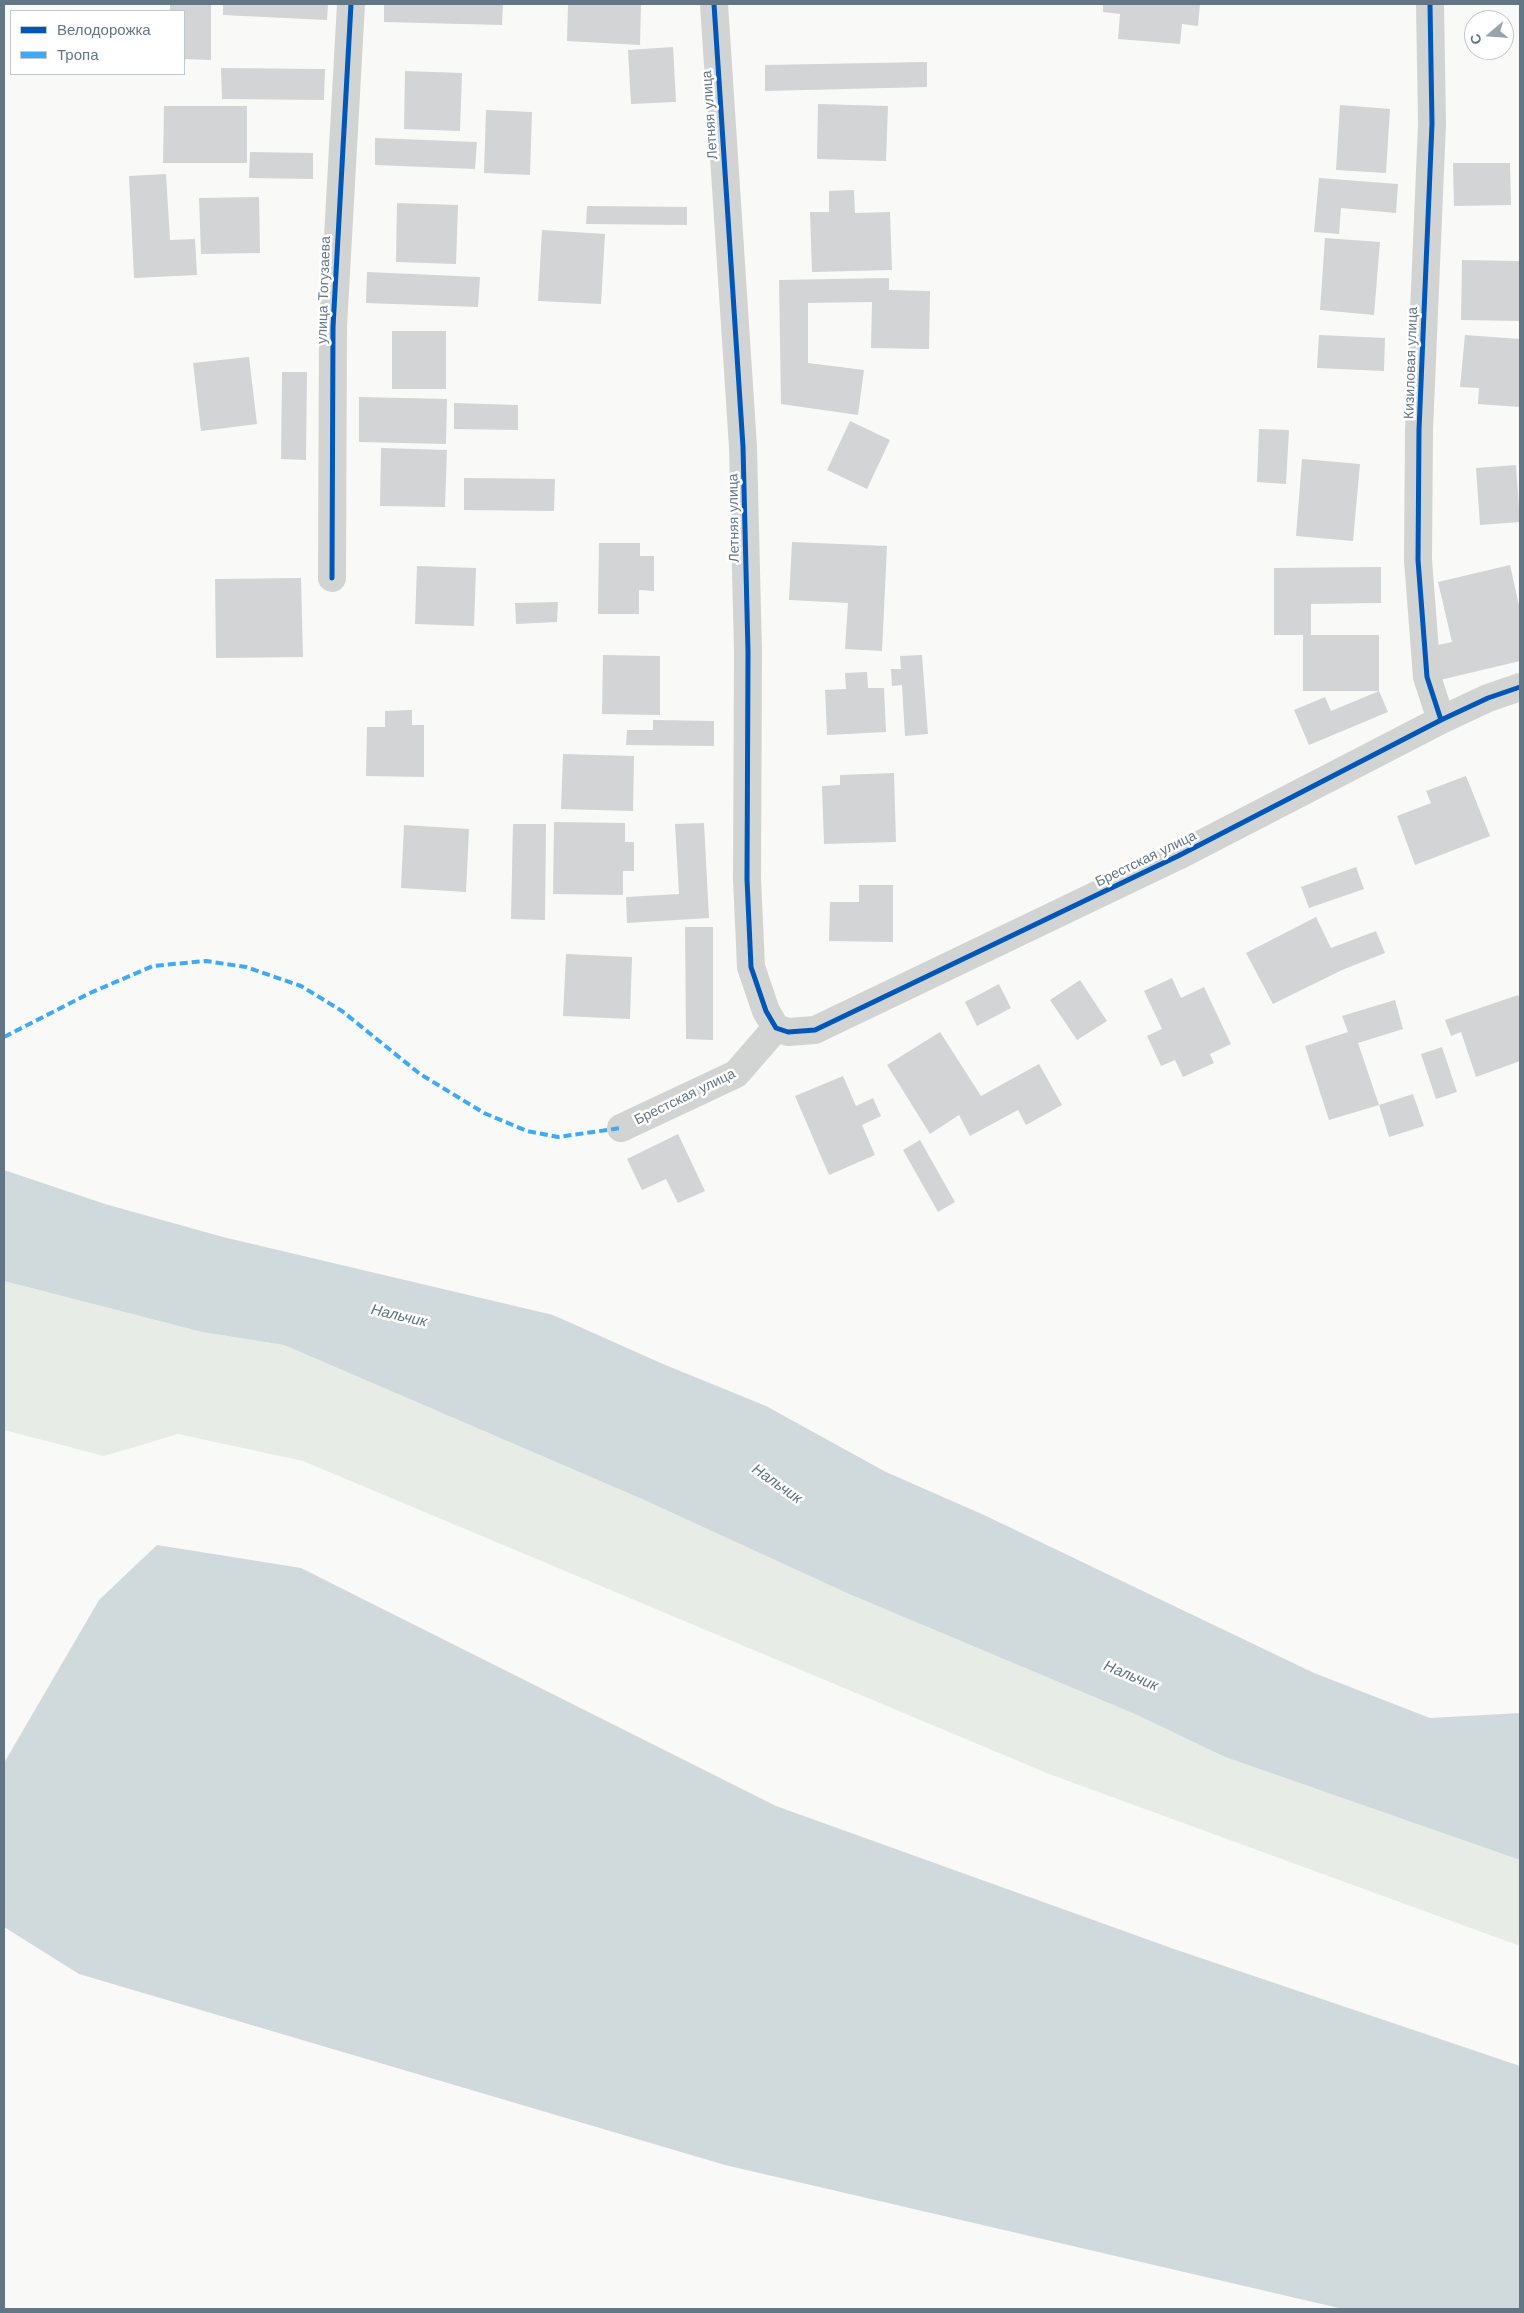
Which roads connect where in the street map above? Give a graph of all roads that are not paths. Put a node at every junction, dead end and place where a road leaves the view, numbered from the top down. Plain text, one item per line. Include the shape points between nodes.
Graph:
1 (351, 4) edge
2 (714, 4) edge
3 (1430, 4) edge
4 (332, 578) dead end
5 (1520, 687) edge
6 (1441, 720) junction
7 (776, 1028) junction
8 (621, 1128) dead end

1 - 4 street, улица Тогузаева via 333,327
2 - 7 street, Летняя улица via 743,446 748,652 747,879 751,967 766,1011
3 - 6 street, Кизиловая улица via 1432,124 1418,560 1427,677
5 - 6 street, Брестская улица
6 - 7 street, Брестская улица via 1178,856 815,1030 788,1032
7 - 8 street, Брестская улица via 736,1074

